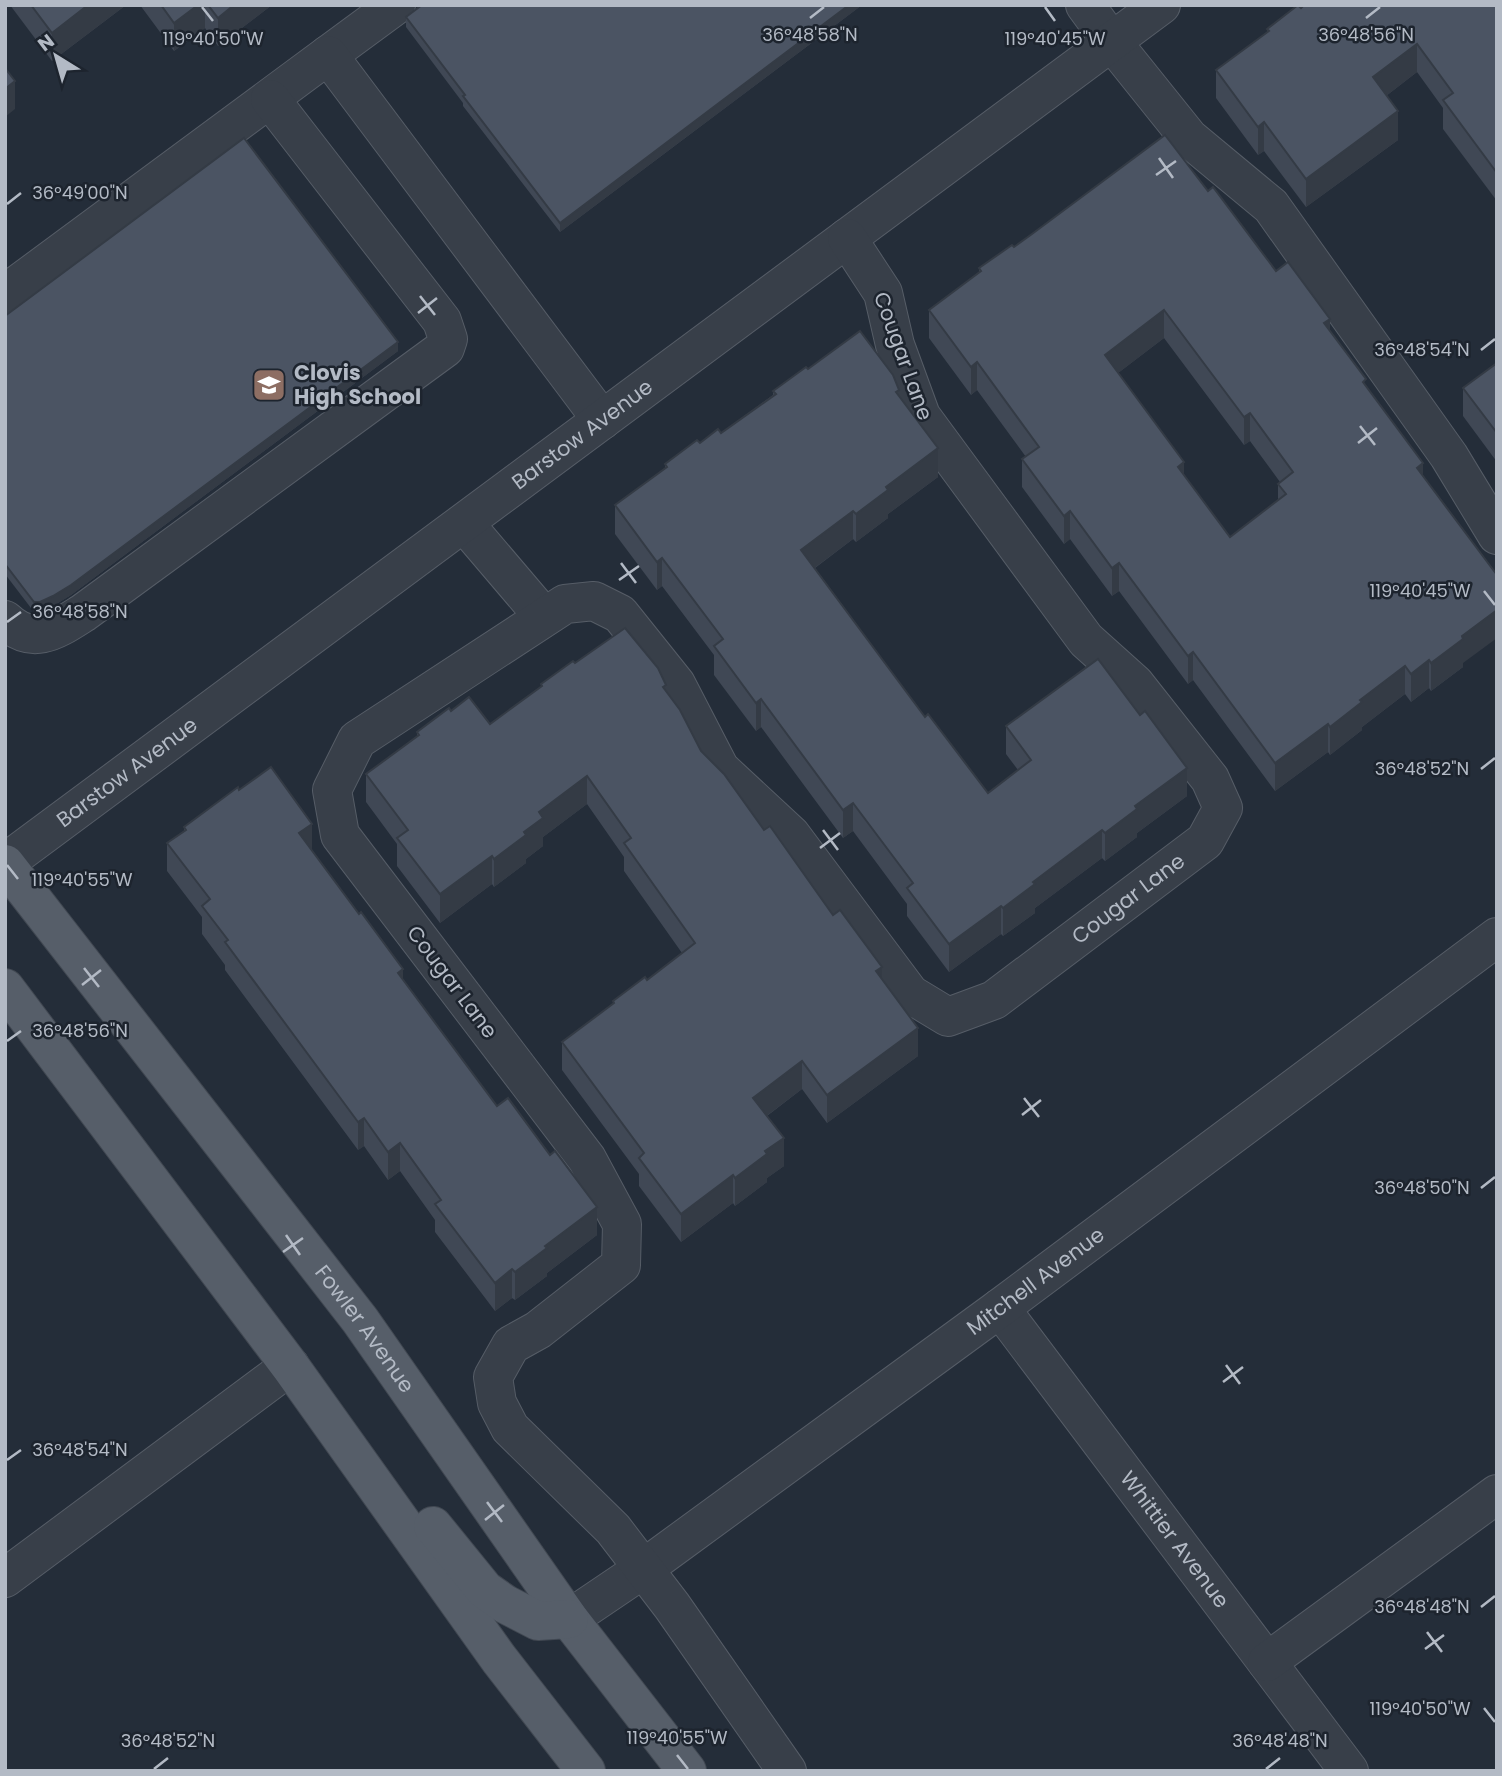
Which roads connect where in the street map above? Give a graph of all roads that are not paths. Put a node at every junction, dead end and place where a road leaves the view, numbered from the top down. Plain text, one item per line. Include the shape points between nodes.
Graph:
1 (396, 5) edge
2 (1085, 5) edge
3 (1161, 5) edge
4 (1112, 42) junction
5 (328, 55) junction
6 (270, 99) junction
7 (848, 238) junction
8 (5, 294) edge
9 (602, 420) junction
10 (464, 523) junction
11 (1497, 536) edge
12 (544, 617) junction
13 (5, 620) edge
14 (5, 864) edge
15 (1497, 937) edge
16 (5, 988) edge
17 (1000, 1308) junction
18 (290, 1366) junction
19 (378, 1489) junction
20 (1497, 1494) edge
21 (643, 1569) junction
22 (5, 1578) edge
23 (569, 1619) junction
24 (1267, 1662) junction
25 (586, 1771) edge
26 (687, 1771) edge
27 (787, 1771) edge
28 (1349, 1771) edge

1 - 5 street
2 - 4 street
3 - 4 street, Barstow Avenue
4 - 7 street, Barstow Avenue
4 - 11 street via 1189,138 1271,206 1449,456
5 - 6 street
5 - 9 street
6 - 8 street
6 - 13 street via 442,321 448,340 445,348 83,613 55,630 36,635 16,630
7 - 9 street, Barstow Avenue
7 - 12 street, Cougar Lane via 883,293 895,345 921,416 1086,640 1135,684 1210,779 1223,808 1205,841 994,1000 948,1017 910,994 790,835 720,769 676,684 620,614 594,601 565,604
9 - 10 street, Barstow Avenue
10 - 12 street
10 - 14 street, Barstow Avenue
12 - 21 street, Cougar Lane via 357,740 332,790 340,835 587,1159 622,1224 621,1265 538,1330 511,1345 493,1377 497,1403 510,1428 613,1529
14 - 23 main road, Fowler Avenue via 360,1320
15 - 17 street, Mitchell Avenue
16 - 18 main road
17 - 21 street, Mitchell Avenue
17 - 24 street, Whittier Avenue
18 - 19 main road
18 - 22 street
19 - 23 main road via 415,1503 485,1590 505,1604 538,1621
19 - 25 main road via 499,1659
20 - 24 street
21 - 23 street, Mitchell Avenue
21 - 27 street
23 - 26 main road, Fowler Avenue
24 - 28 street, Whittier Avenue

